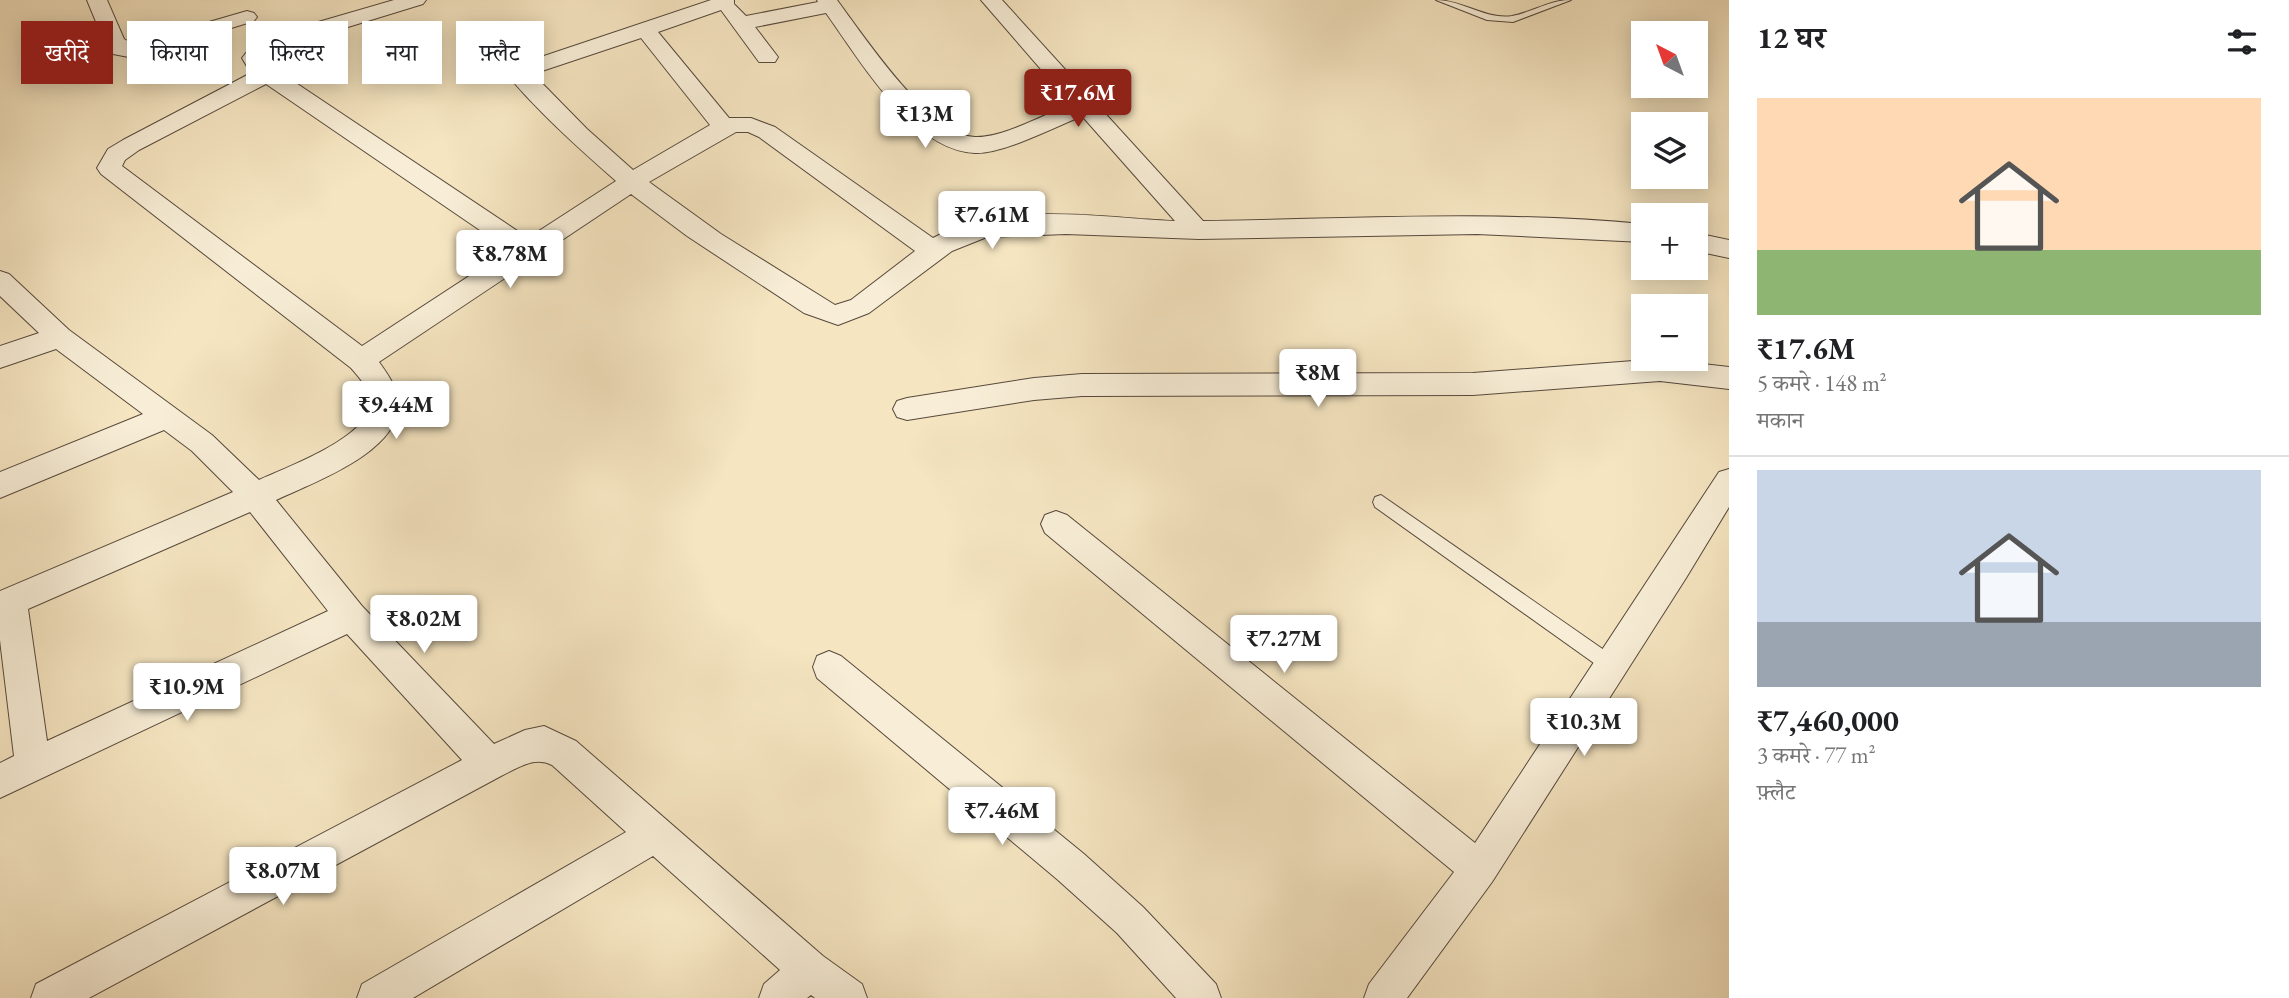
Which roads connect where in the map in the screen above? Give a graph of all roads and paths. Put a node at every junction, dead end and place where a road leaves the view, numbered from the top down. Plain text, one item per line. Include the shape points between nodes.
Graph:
1 (97, 0) edge
2 (416, 0) edge
3 (991, 0) edge
4 (1441, 0) edge
5 (1566, 0) edge
6 (724, 1) edge
7 (829, 3) edge
8 (389, 4) edge
9 (244, 9) edge
10 (348, 23) edge
11 (740, 23) junction
12 (645, 29) junction
13 (767, 57) dead end
14 (544, 63) edge
15 (246, 73) edge
16 (294, 84) edge
17 (530, 84) edge
18 (1086, 106) junction
19 (724, 127) junction
20 (633, 181) junction
21 (1197, 230) junction
22 (1631, 232) edge
23 (1708, 244) edge
24 (1729, 248) edge
25 (528, 250) junction
26 (933, 251) junction
27 (0, 281) edge
28 (60, 337) junction
29 (0, 357) edge
30 (361, 360) junction
31 (1729, 378) edge
32 (907, 409) dead end
33 (166, 417) junction
34 (1729, 481) edge
35 (0, 485) edge
36 (256, 497) junction
37 (1381, 502) dead end
38 (1056, 524) dead end
39 (5, 603) edge
40 (351, 616) junction
41 (1611, 665) junction
42 (829, 667) dead end
43 (488, 764) junction
44 (33, 766) junction
45 (0, 781) edge
46 (655, 835) junction
47 (1479, 869) junction
48 (809, 970) junction
49 (50, 998) edge
50 (376, 998) edge
51 (778, 998) edge
52 (848, 998) edge
53 (1202, 998) edge
54 (1383, 998) edge

1 - 9 street via 114,41 121,49 134,51
2 - 8 street
3 - 18 street
4 - 5 lane via 1491,18 1513,19
6 - 11 street
6 - 12 street
7 - 11 street
7 - 18 street via 920,117 940,135 960,144 996,139
8 - 10 street
11 - 13 street
12 - 14 street
12 - 19 street
15 - 30 street via 116,155 109,168
16 - 25 street
17 - 20 street
18 - 21 street
19 - 20 street
19 - 26 street via 740,123 767,132
20 - 25 street
20 - 26 street via 706,236 813,306 836,315 855,311
21 - 22 street via 1514,225
21 - 26 street via 1010,226 978,229
23 - 24 street
25 - 30 street
27 - 28 street
28 - 29 street
28 - 33 street
30 - 36 street via 382,386 385,408 373,431 335,457
31 - 32 street via 1660,370 1473,383 1082,385
33 - 35 street
33 - 36 street via 202,443
34 - 41 street
36 - 39 street
36 - 40 street
37 - 41 lane
38 - 47 street
39 - 44 street
40 - 43 street
40 - 44 street
41 - 47 street
42 - 53 street via 1071,867 1130,920
43 - 46 street via 544,743 564,753
43 - 49 street
44 - 45 street
46 - 48 street
46 - 50 street
47 - 54 street
48 - 51 street
48 - 52 street

